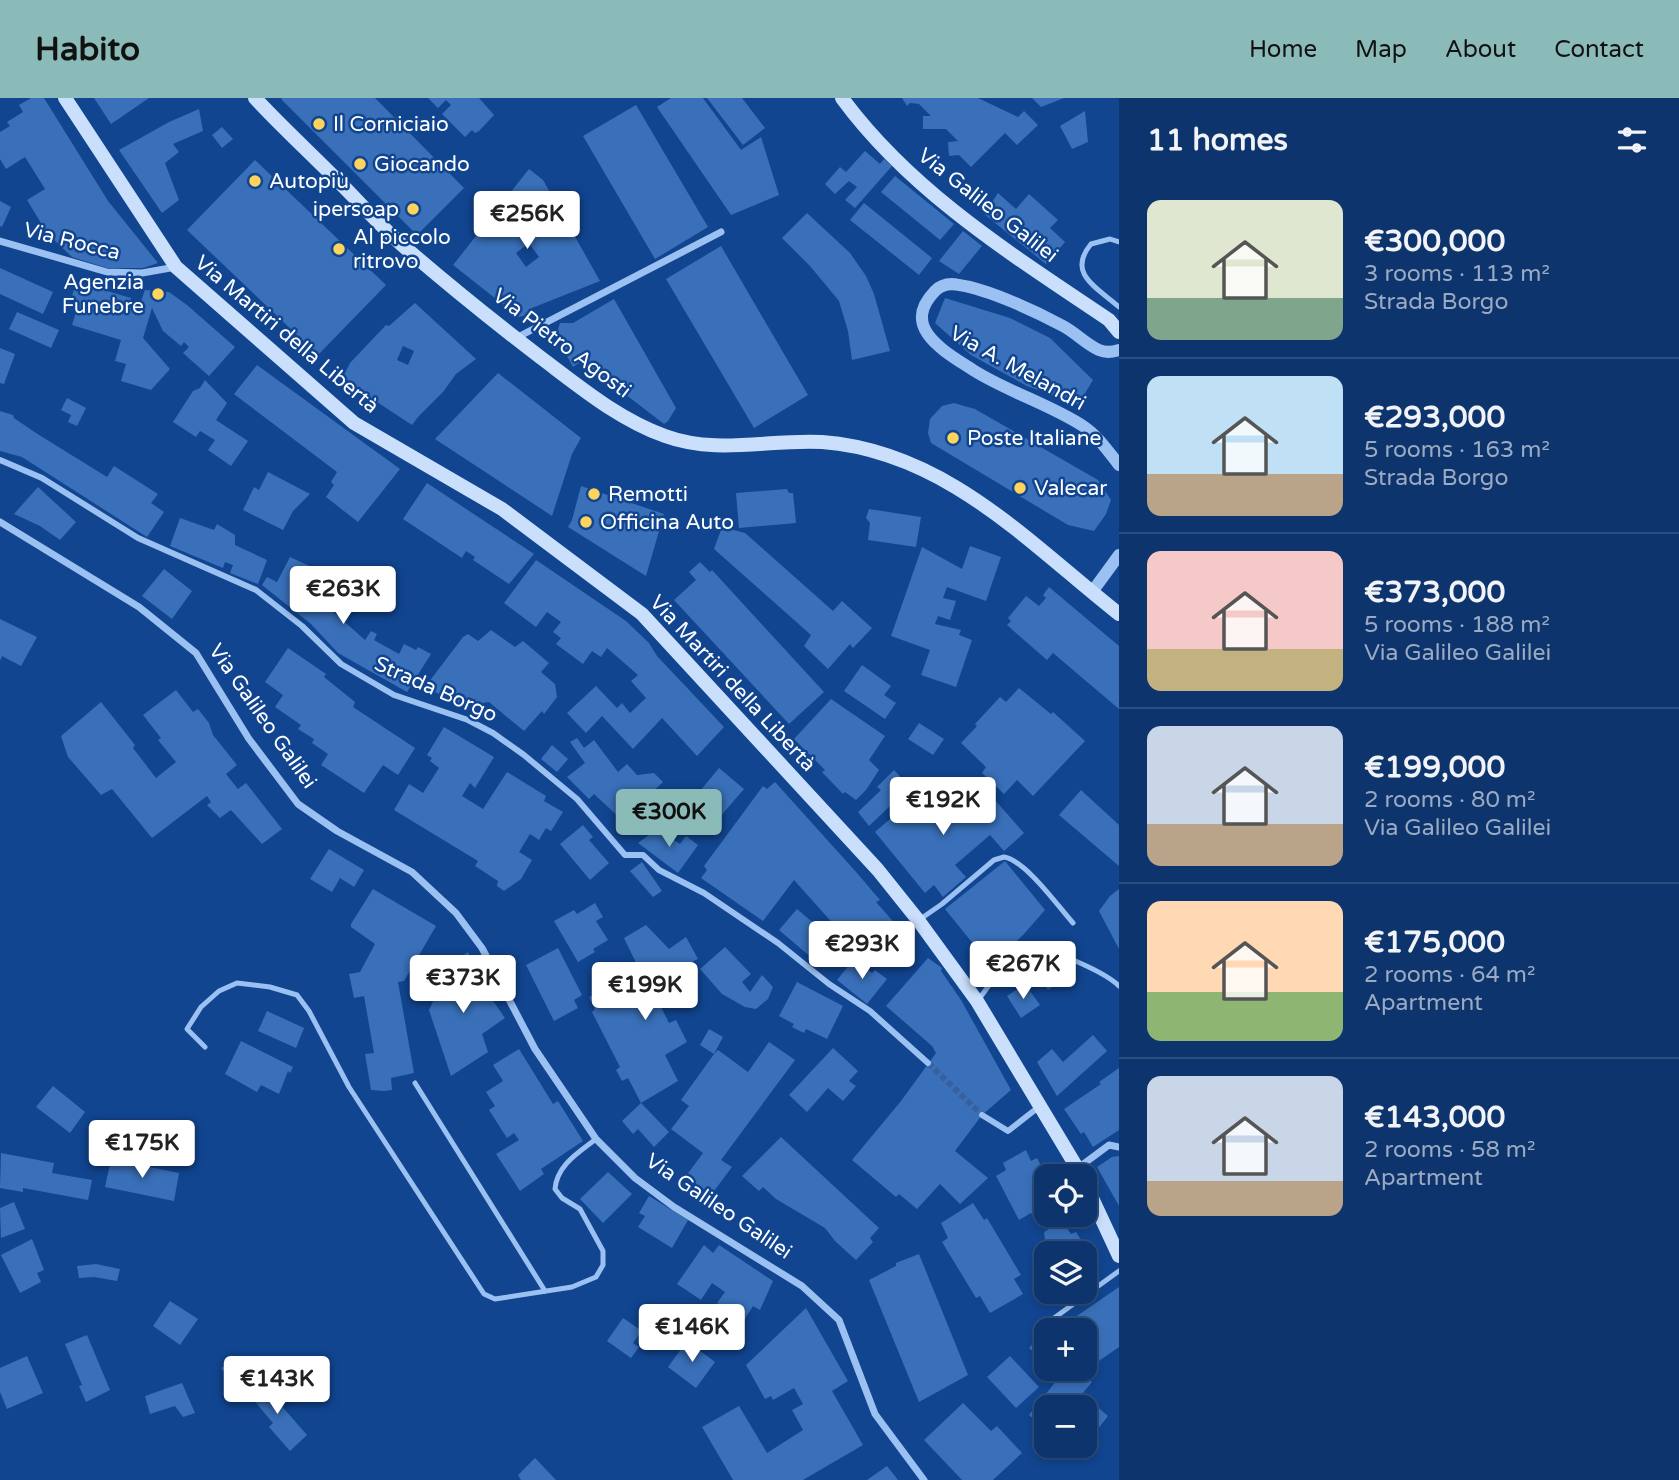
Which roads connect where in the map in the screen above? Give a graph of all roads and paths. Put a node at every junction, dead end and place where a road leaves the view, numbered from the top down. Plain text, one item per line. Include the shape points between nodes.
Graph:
1 (65, 98) edge
2 (256, 98) edge
3 (842, 98) edge
4 (721, 232) dead end
5 (0, 241) edge
6 (1119, 242) edge
7 (176, 267) junction
8 (1119, 307) edge
9 (1119, 332) edge
10 (515, 338) junction
11 (1119, 350) edge
12 (0, 460) edge
13 (1119, 465) edge
14 (0, 522) edge
15 (1119, 555) edge
16 (1092, 592) junction
17 (1119, 614) edge
18 (918, 920) junction
19 (1073, 923) dead end
20 (1119, 986) edge
21 (977, 1001) junction
22 (205, 1047) dead end
23 (928, 1063) tunnel mouth
24 (415, 1083) dead end
25 (1040, 1106) junction
26 (982, 1115) tunnel mouth
27 (596, 1139) junction
28 (1119, 1147) edge
29 (1075, 1164) edge
30 (1089, 1164) edge
31 (1097, 1209) edge
32 (1119, 1256) edge
33 (1119, 1271) edge
34 (545, 1291) junction
35 (1054, 1318) edge
36 (923, 1480) edge

1 - 7 main road, Via Martiri della Libertà
2 - 10 main road, Via Pietro Agosti via 400,243
3 - 9 main road, Via Galileo Galilei via 920,182 999,245 1109,320
4 - 10 street
5 - 7 street, Via Rocca via 107,272 142,273
6 - 8 lane via 1110,239 1091,244 1080,261 1084,277
7 - 18 main road, Via Martiri della Libertà via 354,423 502,509 642,614 878,870
10 - 16 main road, Via Pietro Agosti via 597,399 667,437 731,447 822,442 859,448 926,471 1008,521
11 - 13 street, Via A. Melandri via 1100,351 1063,326 958,284 940,286 923,310 922,326 930,340 980,374 1083,426
12 - 23 street, Strada Borgo via 42,478 138,538 256,590 341,664 394,695 468,720 502,738 578,799 625,855 643,855 659,870 704,893 778,943 870,1011
14 - 27 street, Via Galileo Galilei via 139,607 196,653 248,739 298,804 412,872 456,913 482,948 535,1049
15 - 16 street
16 - 17 main road, Via Pietro Agosti
18 - 19 lane via 1004,857 1027,872
18 - 21 main road, Via Martiri della Libertà
20 - 21 lane via 1075,962 1023,945
21 - 25 main road, Via Martiri della Libertà
22 - 34 lane via 187,1029 219,991 237,983 297,995 349,1087 484,1294 495,1299
24 - 34 lane
25 - 26 street via 1008,1131
25 - 29 main road, Via Martiri della Libertà
27 - 34 lane via 562,1167 555,1189 580,1209 603,1251 603,1265 596,1278
27 - 36 street, Via Galileo Galilei via 635,1178 802,1286 839,1320 875,1414
28 - 30 street via 1109,1145
31 - 32 main road
33 - 35 lane

